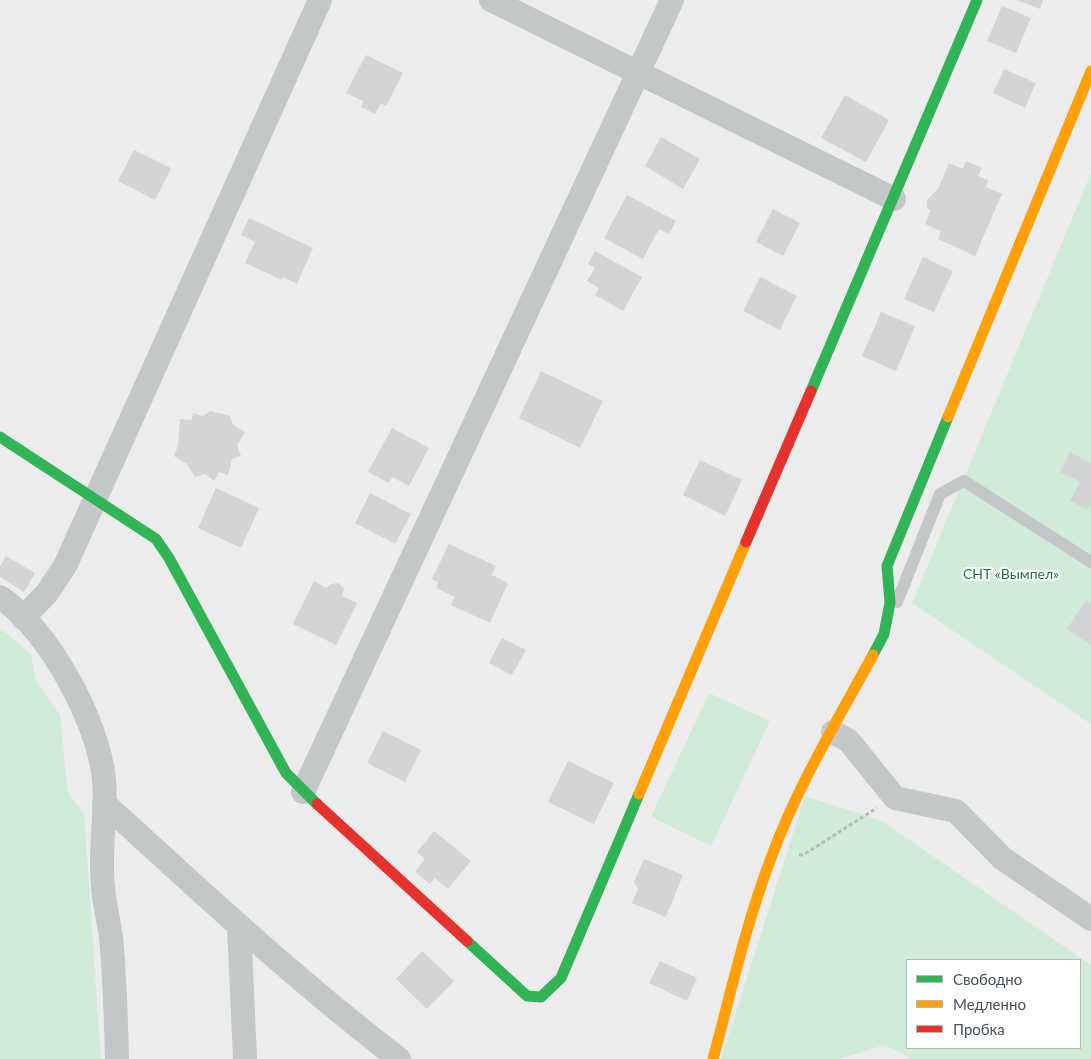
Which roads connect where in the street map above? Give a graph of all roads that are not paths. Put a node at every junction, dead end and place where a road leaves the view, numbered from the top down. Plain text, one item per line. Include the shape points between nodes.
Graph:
1 (320, 0) edge
2 (491, 0) edge
3 (672, 0) edge
4 (978, 0) edge
5 (1091, 71) edge
6 (638, 73) junction
7 (894, 199) junction
8 (0, 437) edge
9 (95, 498) junction
10 (1091, 562) edge
11 (0, 597) edge
12 (23, 618) junction
13 (884, 634) junction
14 (833, 732) junction
15 (303, 792) junction
16 (104, 803) junction
17 (1091, 919) edge
18 (239, 925) junction
19 (116, 1059) edge
20 (245, 1059) edge
21 (399, 1059) edge
22 (713, 1059) edge

1 - 9 street
2 - 6 street
3 - 6 street
4 - 7 street
5 - 13 street via 887,566 890,603
6 - 7 street
6 - 15 street
7 - 15 street via 561,978 541,997 527,996
8 - 9 street
9 - 12 street via 65,566
9 - 15 street via 156,539 286,773
10 - 13 lane via 964,480 940,494
11 - 12 street via 14,606
12 - 16 street via 45,641 84,711 101,755
13 - 14 street
14 - 17 street via 849,741 895,798 956,811 1002,858
14 - 22 street via 809,773 771,857
16 - 18 street
16 - 19 street via 102,886 111,938
18 - 20 street
18 - 21 street

